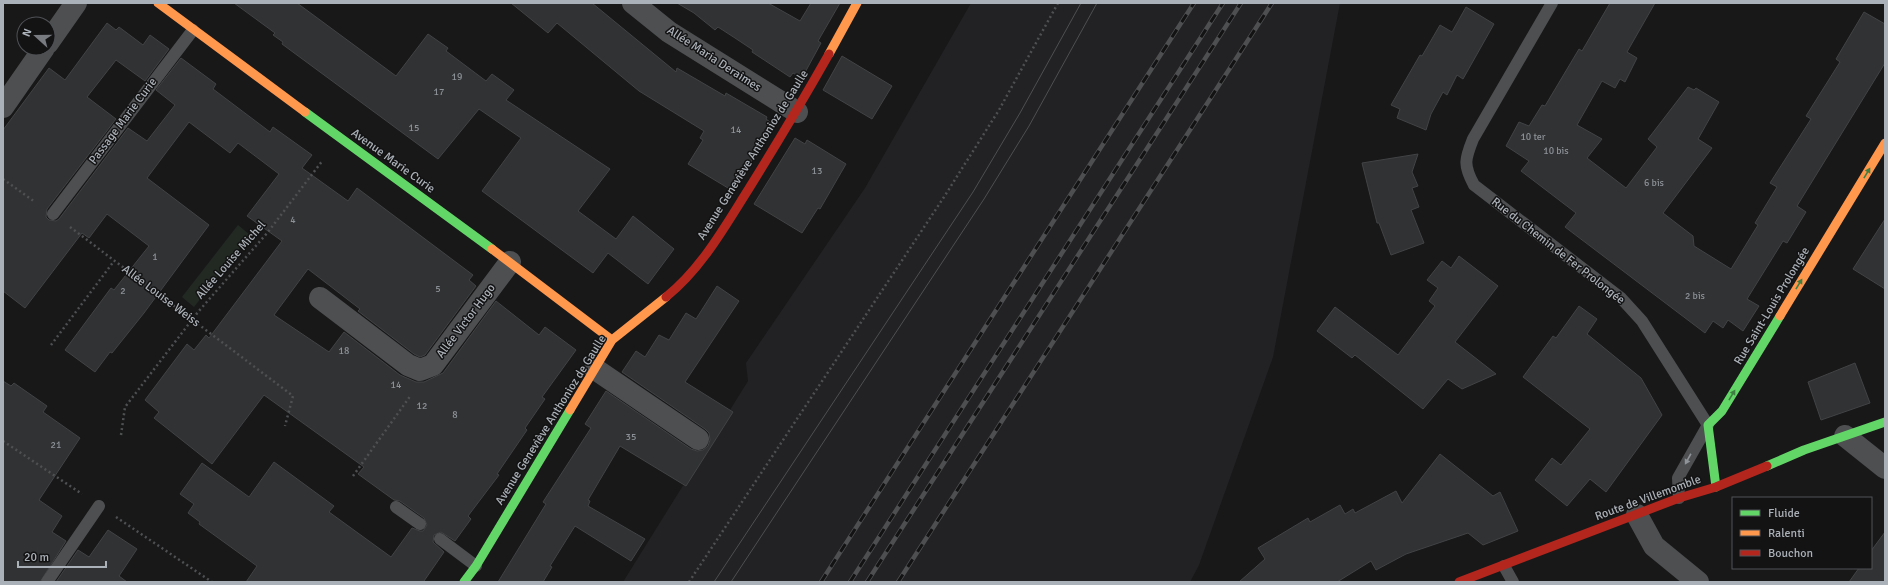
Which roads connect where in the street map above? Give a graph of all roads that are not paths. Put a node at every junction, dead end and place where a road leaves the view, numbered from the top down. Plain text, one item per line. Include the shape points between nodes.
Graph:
1 (76, 3) edge
2 (158, 3) edge
3 (633, 3) edge
4 (857, 3) edge
5 (1552, 3) edge
6 (193, 30) junction
7 (56, 32) edge
8 (38, 56) edge
9 (3, 107) edge
10 (797, 112) junction
11 (1885, 143) edge
12 (53, 214) road end
13 (510, 262) junction
14 (320, 298) dead end
15 (612, 340) junction
16 (595, 369) junction
17 (1885, 422) edge
18 (1708, 425) junction
19 (1845, 436) junction
20 (698, 439) dead end
21 (1885, 468) edge
22 (1716, 486) junction
23 (1679, 498) junction
24 (99, 506) dead end
25 (396, 508) dead end
26 (1637, 515) junction
27 (420, 524) dead end
28 (440, 539) dead end
29 (476, 566) junction
30 (1504, 566) junction
31 (46, 582) edge
32 (464, 582) edge
33 (1459, 582) edge
34 (1513, 582) edge
35 (1698, 582) edge

1 - 7 street
2 - 6 street, Avenue Marie Curie
3 - 10 street, Allée Maria Deraimes via 669,32
4 - 10 street, Avenue Geneviève Anthonioz de Gaulle
5 - 18 lane, Rue du Chemin de Fer Prolongée via 1473,140 1465,158 1467,172 1474,185 1622,298 1642,321
6 - 12 lane, Passage Marie Curie
6 - 13 street, Avenue Marie Curie
8 - 9 street
10 - 15 street, Avenue Geneviève Anthonioz de Gaulle via 713,244 678,287
18 -> 11 street, Rue Saint-Louis Prolongée via 1722,411
13 - 14 street, Allée Victor Hugo via 433,365 420,370 408,365
13 - 15 street, Avenue Marie Curie
15 - 16 street, Avenue Geneviève Anthonioz de Gaulle
16 - 20 street
16 - 29 street, Avenue Geneviève Anthonioz de Gaulle
17 - 19 street, Route de Villemomble
18 - 22 street
18 -> 23 lane via 1678,478
19 - 21 street
19 - 22 street, Route de Villemomble
22 - 23 street, Route de Villemomble
23 - 26 street, Route de Villemomble
24 - 31 lane
25 - 27 lane
26 - 30 street, Route de Villemomble
26 - 35 street via 1654,546
28 - 29 lane
29 - 32 street, Avenue Geneviève Anthonioz de Gaulle
30 - 33 street, Route de Villemomble
30 - 34 lane

